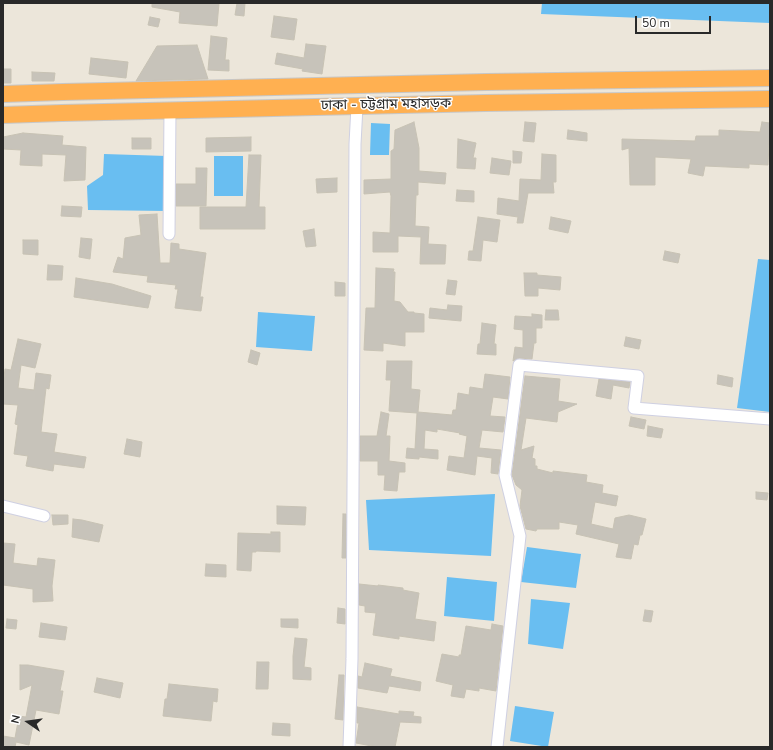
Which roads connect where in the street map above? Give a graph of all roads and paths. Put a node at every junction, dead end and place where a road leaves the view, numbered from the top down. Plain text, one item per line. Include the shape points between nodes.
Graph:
1 (770, 78) edge
2 (3, 94) edge
3 (770, 99) edge
4 (357, 106) junction
5 (170, 110) junction
6 (3, 115) edge
7 (169, 234) dead end
8 (770, 419) edge
9 (3, 506) edge
10 (44, 516) dead end
11 (349, 747) edge
12 (497, 747) edge

1 - 2 highway, ঢাকা - চট্টগ্রাম মহাসড়ক
3 - 4 highway, ঢাকা - চট্টগ্রাম মহাসড়ক
4 - 5 highway, ঢাকা - চট্টগ্রাম মহাসড়ক
4 - 11 street
5 - 6 highway, ঢাকা - চট্টগ্রাম মহাসড়ক
5 - 7 street
8 - 12 street via 634,408 638,376 519,364 505,475 520,536
9 - 10 street

